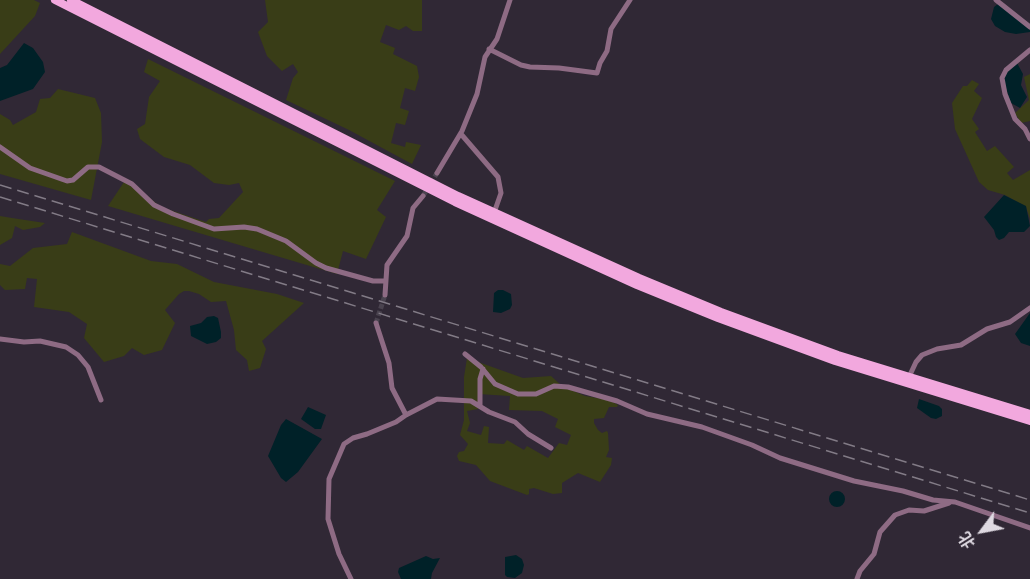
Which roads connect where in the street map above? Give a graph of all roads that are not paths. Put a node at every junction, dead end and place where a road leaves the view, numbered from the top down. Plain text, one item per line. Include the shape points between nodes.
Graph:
1 (55, 0) edge
2 (70, 0) edge
3 (510, 0) edge
4 (630, 0) edge
5 (996, 0) edge
6 (1030, 27) edge
7 (489, 49) junction
8 (1030, 50) edge
9 (460, 134) junction
10 (1030, 139) edge
11 (0, 147) edge
12 (437, 173) tunnel mouth
13 (423, 196) tunnel mouth
14 (494, 213) junction
15 (386, 281) junction
16 (385, 295) tunnel mouth
17 (1030, 308) edge
18 (376, 323) tunnel mouth
19 (0, 339) edge
20 (465, 354) dead end
21 (483, 369) junction
22 (909, 377) junction
23 (101, 400) dead end
24 (480, 406) junction
25 (1030, 414) edge
26 (406, 415) junction
27 (1030, 421) edge
28 (551, 448) dead end
29 (951, 502) junction
30 (1030, 528) edge
31 (351, 579) edge
32 (857, 579) edge

1 - 27 main road via 455,202 626,280 835,361
2 - 14 main road
3 - 7 street via 497,39
4 - 7 street via 611,28 607,51 597,73 530,67
5 - 6 street
7 - 9 street via 477,94
8 - 10 street via 1002,78 1015,121
9 - 12 street
9 - 14 street via 498,177 501,193
11 - 15 street via 30,168 67,181 88,167 99,167 132,184 154,205 173,214 214,229 257,229 286,241 316,264
13 - 15 street via 413,208 407,236 387,265
14 - 22 main road via 721,312
15 - 16 street
17 - 22 street via 961,345 922,355
18 - 26 street via 393,391
19 - 23 street via 40,341 78,354 88,367
20 - 21 street
21 - 24 street
21 - 29 street via 495,384 518,394 536,394 564,386 647,414 702,427 833,474
22 - 25 main road
24 - 26 street via 471,401 437,399
24 - 28 street via 515,422
26 - 31 street via 344,444 329,479 328,519
29 - 30 street
29 - 32 street via 924,511 900,512 891,518

